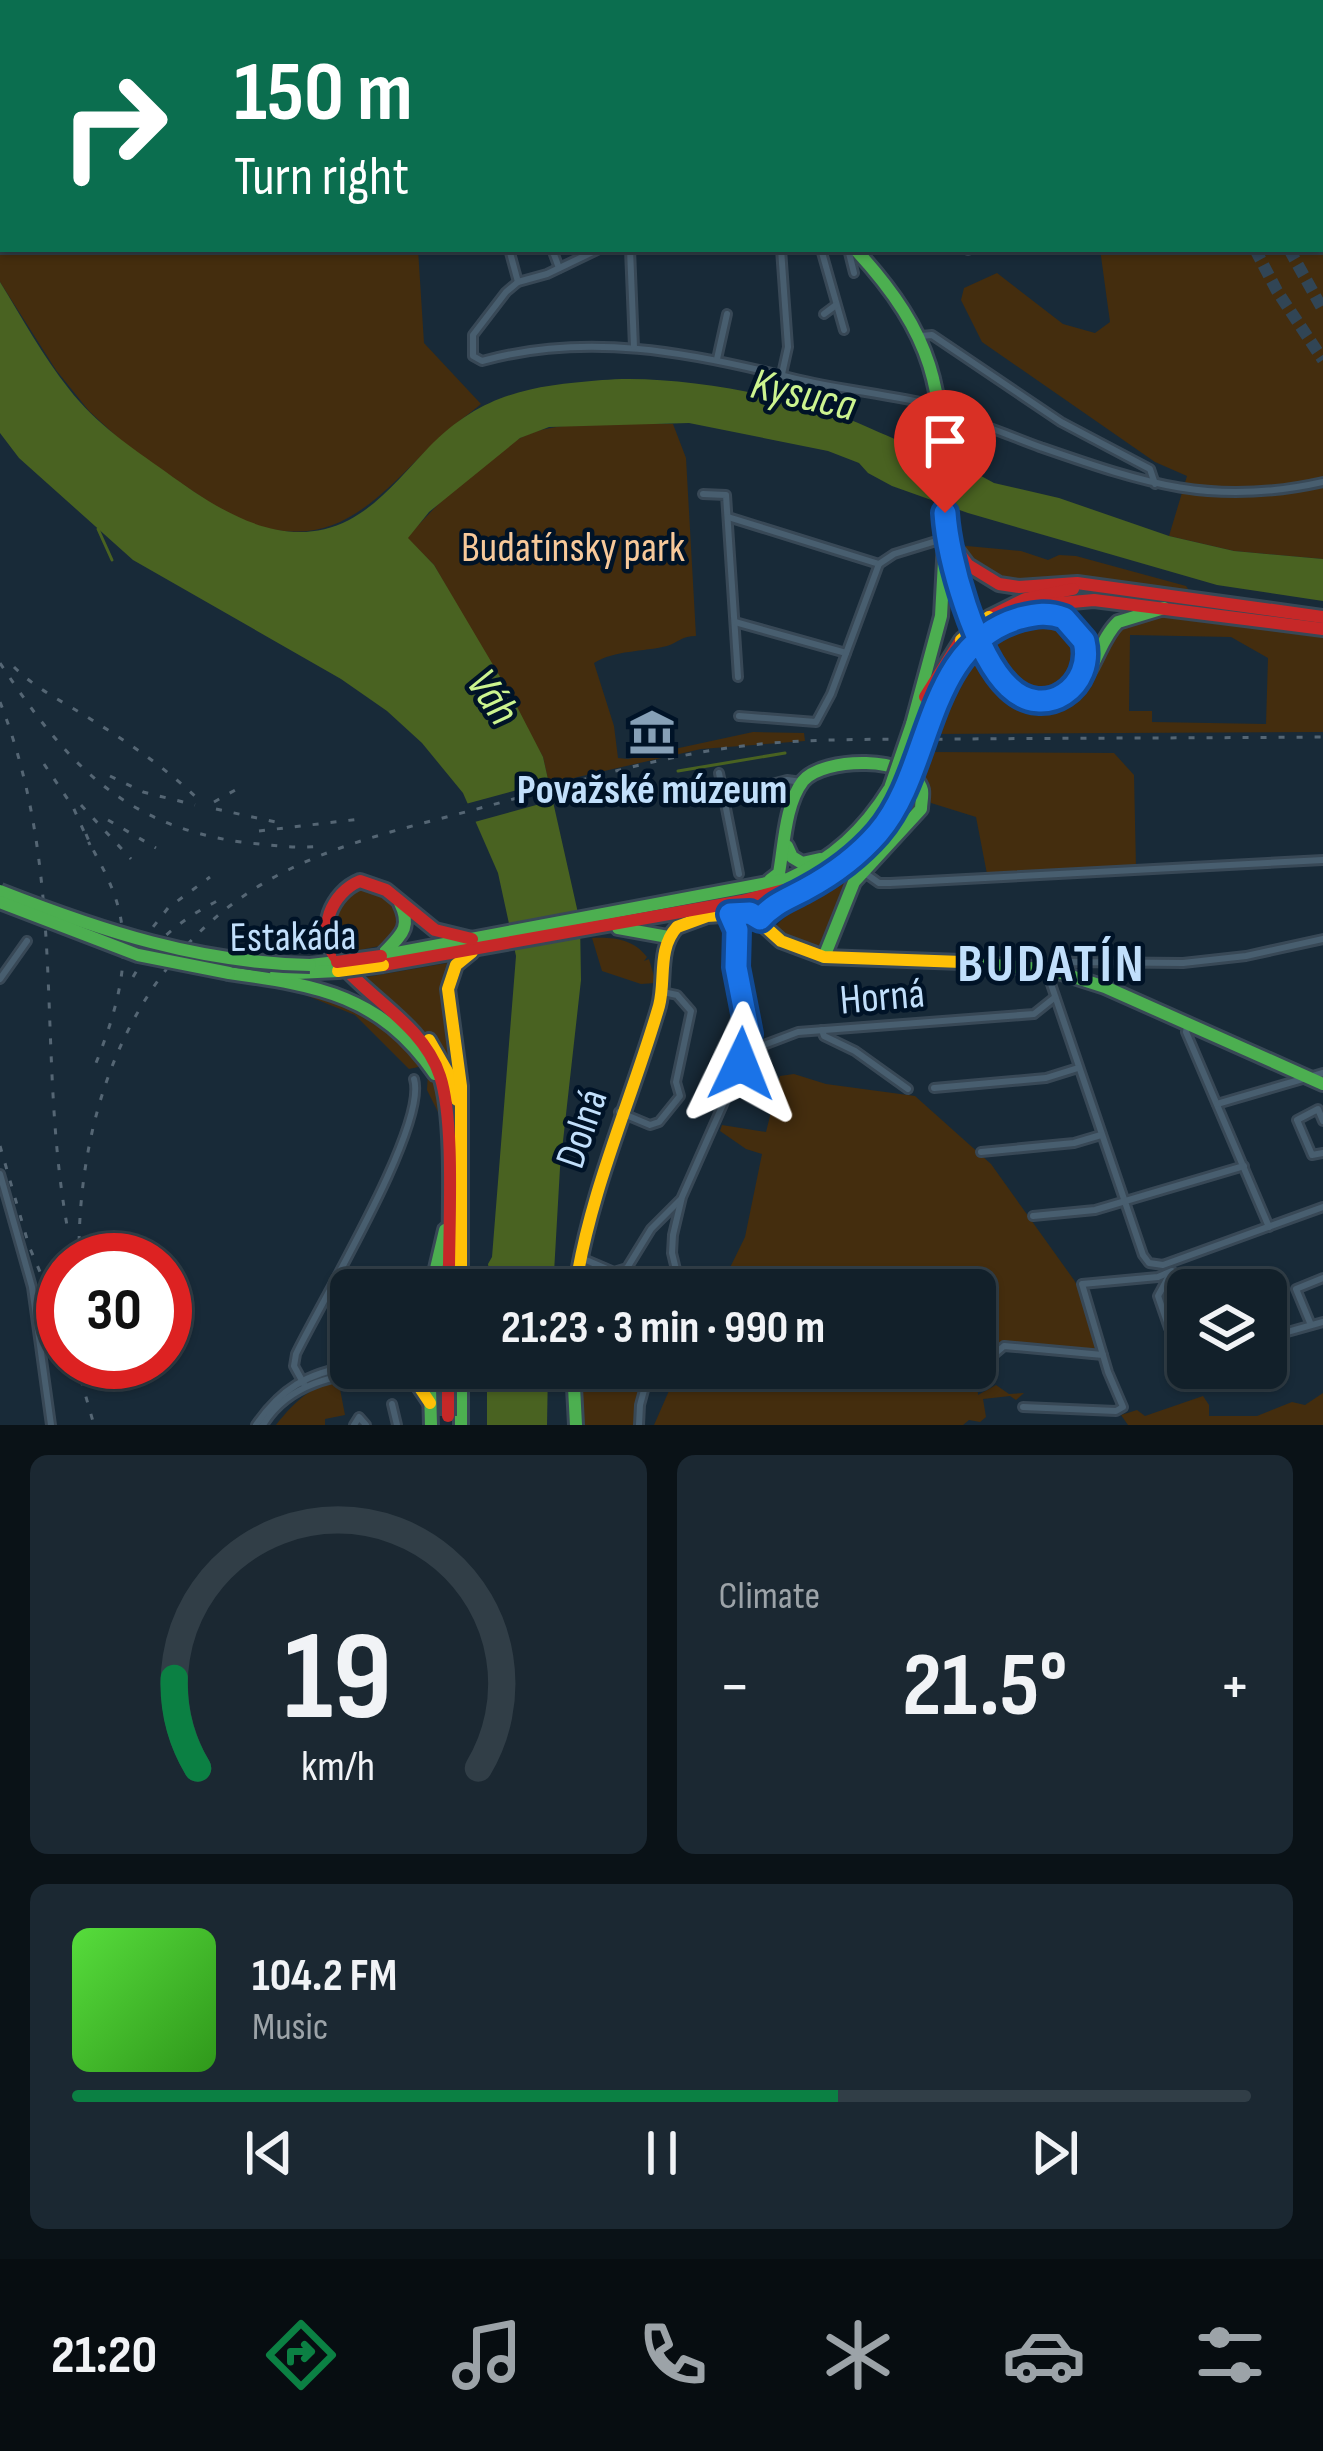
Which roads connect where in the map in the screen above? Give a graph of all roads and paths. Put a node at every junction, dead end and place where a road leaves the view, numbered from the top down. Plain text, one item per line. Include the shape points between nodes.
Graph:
1 (510, 252) edge
2 (554, 252) edge
3 (593, 252) edge
4 (630, 252) edge
5 (781, 252) edge
6 (822, 252) edge
7 (852, 252) edge
8 (855, 252) edge
9 (559, 268) junction
10 (854, 273) dead end
11 (518, 282) junction
12 (836, 305) junction
13 (727, 314) dead end
14 (824, 314) dead end
15 (844, 330) dead end
16 (921, 336) junction
17 (634, 347) junction
18 (717, 359) junction
19 (782, 374) junction
20 (938, 417) junction
21 (1323, 482) edge
22 (1155, 484) junction
23 (703, 494) dead end
24 (728, 518) junction
25 (946, 537) junction
26 (879, 565) junction
27 (1090, 588) junction
28 (1164, 608) junction
29 (1323, 617) edge
30 (735, 622) junction
31 (996, 623) junction
32 (1323, 629) edge
33 (964, 646) junction
34 (846, 653) junction
35 (738, 676) dead end
36 (1078, 684) junction
37 (739, 716) dead end
38 (912, 724) junction
39 (718, 772) dead end
40 (802, 782) junction
41 (724, 797) junction
42 (787, 841) junction
43 (841, 848) junction
44 (1323, 860) edge
45 (862, 871) junction
46 (739, 874) dead end
47 (815, 882) junction
48 (760, 886) junction
49 (0, 891) edge
50 (394, 893) junction
51 (0, 902) edge
52 (730, 914) junction
53 (760, 919) junction
54 (594, 922) junction
55 (668, 937) junction
56 (1323, 939) edge
57 (27, 941) dead end
58 (473, 945) junction
59 (824, 957) junction
60 (382, 960) junction
61 (1052, 970) junction
62 (229, 973) junction
63 (0, 979) edge
64 (663, 992) junction
65 (1054, 998) junction
66 (377, 1005) junction
67 (1188, 1023) junction
68 (822, 1030) junction
69 (1078, 1068) junction
70 (742, 1070) junction
71 (1319, 1078) edge
72 (414, 1079) dead end
73 (934, 1088) dead end
74 (908, 1089) dead end
75 (452, 1104) junction
76 (1217, 1104) junction
77 (619, 1112) junction
78 (1323, 1121) edge
79 (1101, 1135) junction
80 (981, 1152) dead end
81 (1323, 1153) edge
82 (1244, 1166) junction
83 (0, 1174) edge
84 (682, 1197) junction
85 (1125, 1201) junction
86 (1323, 1207) edge
87 (1033, 1216) dead end
88 (12, 1217) junction
89 (1, 1223) edge
90 (447, 1225) junction
91 (1269, 1226) junction
92 (579, 1257) junction
93 (1180, 1259) junction
94 (434, 1269) edge
95 (448, 1269) edge
96 (460, 1269) edge
97 (578, 1269) edge
98 (676, 1269) edge
99 (1173, 1269) edge
100 (1167, 1273) edge
101 (1323, 1278) edge
102 (1167, 1280) edge
103 (1167, 1322) edge
104 (1323, 1322) edge
105 (1311, 1325) junction
106 (1287, 1332) edge
107 (996, 1353) edge
108 (1103, 1355) junction
109 (330, 1373) edge
110 (330, 1377) edge
111 (303, 1383) junction
112 (421, 1389) edge
113 (426, 1389) edge
114 (446, 1389) edge
115 (456, 1389) edge
116 (461, 1389) edge
117 (574, 1389) edge
118 (644, 1389) edge
119 (461, 1397) junction
120 (430, 1402) junction
121 (392, 1404) dead end
122 (1023, 1407) dead end
123 (448, 1420) edge
124 (51, 1425) edge
125 (259, 1425) edge
126 (354, 1425) edge
127 (366, 1425) edge
128 (397, 1425) edge
129 (431, 1425) edge
130 (461, 1425) edge
131 (576, 1425) edge
132 (639, 1425) edge

1 - 11 street
2 - 9 street
3 - 9 street
4 - 17 street
5 - 19 street via 788,347
6 - 12 street
7 - 10 street
8 - 16 main road
9 - 11 street
11 - 17 street via 473,335 478,361 559,347
12 - 14 street
12 - 15 street
13 - 18 street
16 - 20 main road
16 - 22 street via 932,335 1061,422 1130,455 1150,469
17 - 18 street
18 - 19 street
19 - 20 street
20 - 22 street
20 - 25 main road
21 - 22 street via 1258,494
23 - 24 street via 726,495
24 - 26 street
24 - 30 street
25 - 26 street
25 - 27 main road via 976,573 999,584
25 - 36 main road via 960,590 1008,687 1043,700
25 - 38 main road via 940,616
26 - 34 street
27 - 29 main road
27 - 31 main road via 1036,596
28 - 31 main road via 1064,602
28 - 32 main road
28 - 36 main road via 1117,622
30 - 34 street
30 - 35 street
31 - 33 main road, bridge
31 - 36 main road via 1042,613 1071,622 1086,649
33 - 38 main road via 936,674
33 - 47 main road, bridge via 903,796 864,848
34 - 37 street via 816,722
38 - 43 main road, bridge via 890,788
39 - 41 street
40 - 41 street
40 - 42 main road
40 - 45 main road via 817,770 848,766 896,766 919,778 918,815
41 - 46 street
42 - 43 main road via 802,863
42 - 48 main road via 778,875
43 - 48 main road via 804,873
44 - 45 street via 890,884
45 - 59 main road
47 - 53 main road
47 - 54 main road
48 - 54 main road
49 - 60 main road, Estakáda, bridge via 122,939 202,959
50 - 58 main road via 435,930
50 - 60 main road via 406,930
50 - 66 main road via 372,882 353,884 334,901 328,922 334,956
51 - 62 main road, Estakáda, bridge via 138,955
52 - 53 main road
52 - 55 main road via 680,925
52 - 70 street via 749,1034
53 - 59 main road via 782,941
54 - 55 main road
54 - 58 main road, Estakáda
55 - 64 main road, Dolná
56 - 61 street via 1246,956 1075,961
57 - 63 street
58 - 60 main road, Estakáda
58 - 75 main road via 448,989 459,1060
59 - 61 main road
60 - 62 main road, Estakáda, bridge via 296,974
61 - 65 street
61 - 67 main road
62 - 66 main road
64 - 77 main road, Dolná
64 - 77 street via 691,1011 680,1096 650,1125
65 - 68 street, Horná via 1034,1014
65 - 69 street
66 - 75 main road via 429,1051
67 - 71 main road
67 - 76 street
68 - 70 street, Horná via 772,1040
68 - 74 street
69 - 73 street
69 - 79 street
70 - 84 street, Horná
71 - 76 street
72 - 111 street via 406,1139 296,1354
75 - 90 main road
75 - 96 main road
76 - 82 street
77 - 92 main road, Dolná
78 - 81 street via 1318,1109 1297,1120 1312,1155
79 - 80 street
79 - 85 street
82 - 85 street
82 - 91 street
83 - 88 street
84 - 92 street via 627,1268 614,1272
84 - 98 street, Horná
85 - 87 street
85 - 93 street via 1143,1255 1154,1265
86 - 91 street
88 - 89 street
88 - 124 street via 32,1287
90 - 94 main road
90 - 95 main road
91 - 93 street
92 - 97 main road, Dolná
93 - 99 street
100 - 108 street via 1082,1285
101 - 105 street via 1296,1289
102 - 103 street via 1158,1296
104 - 105 street
105 - 106 street
107 - 108 street via 1004,1346
108 - 122 street via 1123,1407
109 - 111 street
110 - 111 street
111 - 125 street via 277,1398
112 - 120 main road
113 - 120 main road
114 - 123 main road, bridge
115 - 119 main road
116 - 119 main road
117 - 131 main road
118 - 132 street
119 - 130 main road
120 - 129 main road
121 - 128 street
126 - 127 street via 359,1417

